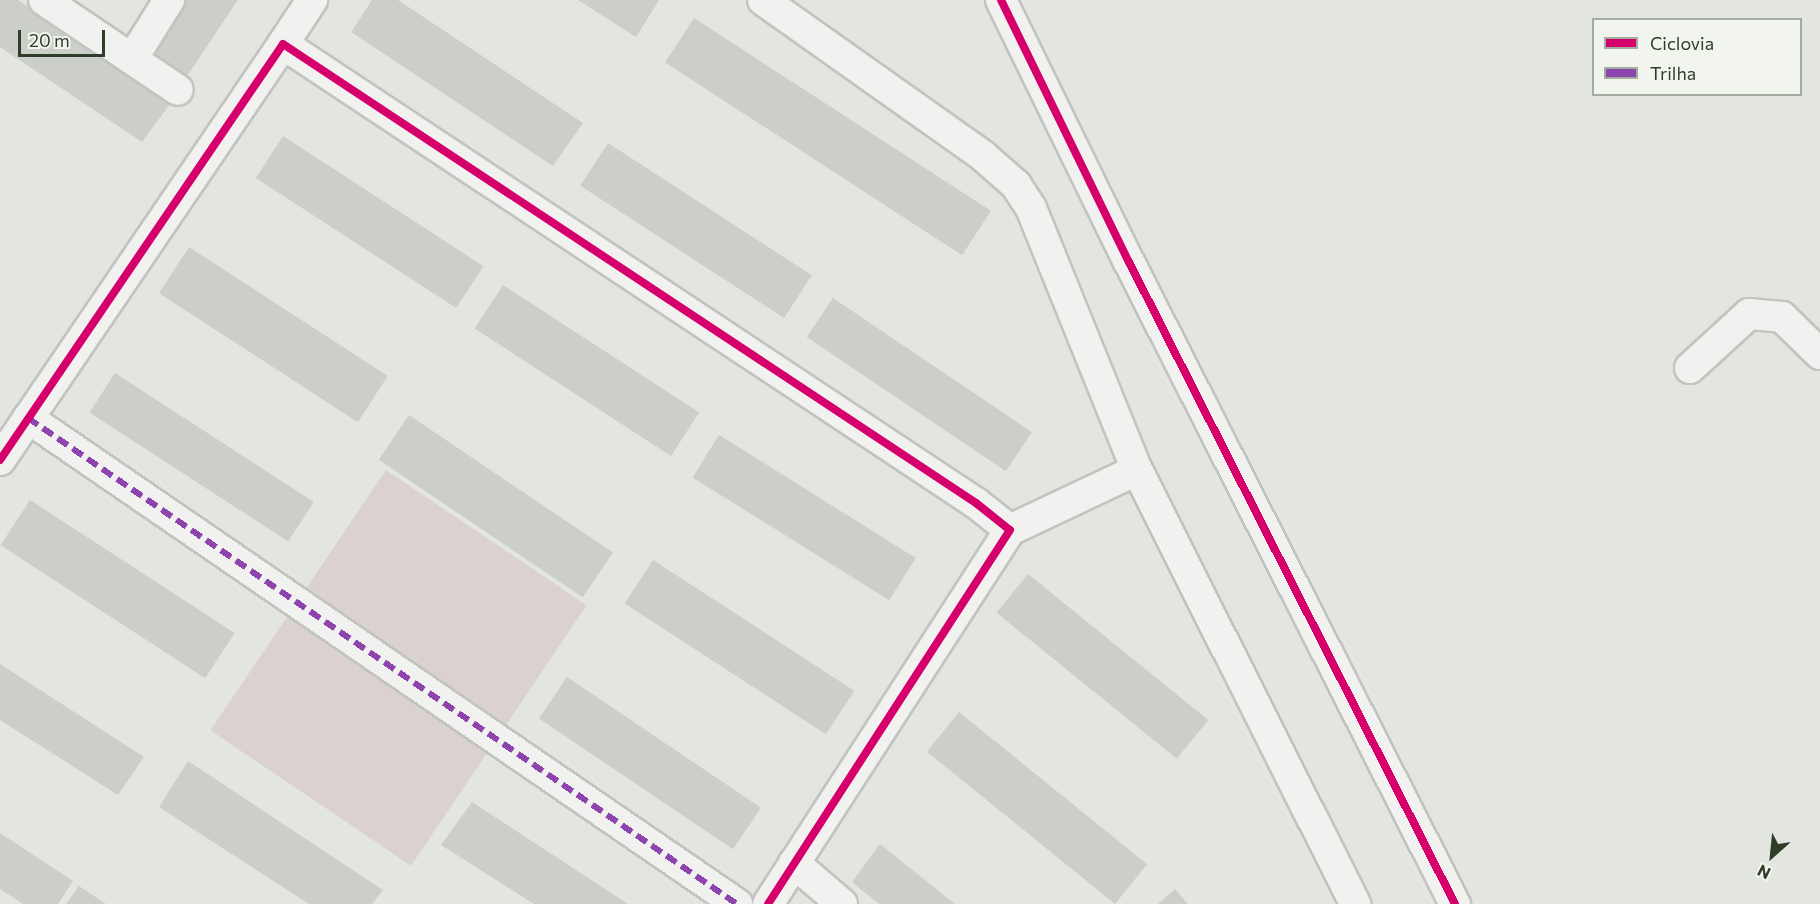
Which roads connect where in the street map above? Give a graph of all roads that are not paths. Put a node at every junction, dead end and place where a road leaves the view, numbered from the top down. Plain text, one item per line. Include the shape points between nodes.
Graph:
1 (44, 0) edge
2 (169, 0) edge
3 (312, 0) edge
4 (764, 0) edge
5 (1001, 0) edge
6 (283, 44) junction
7 (132, 59) junction
8 (178, 90) dead end
9 (1820, 354) edge
10 (1690, 368) dead end
11 (28, 418) junction
12 (0, 460) edge
13 (1137, 470) junction
14 (1010, 530) junction
15 (794, 863) junction
16 (737, 904) edge
17 (768, 904) edge
18 (842, 904) edge
19 (1355, 904) edge
20 (1455, 904) edge

1 - 7 street
2 - 7 street
3 - 6 street
4 - 13 street via 983,156 1016,185 1030,208
5 - 20 street via 1134,272
6 - 11 street
6 - 14 street via 976,503
7 - 8 street
9 - 10 street via 1782,317 1749,314
11 - 12 street
11 - 16 street
13 - 14 street
13 - 19 street
14 - 15 street
15 - 17 street
15 - 18 street

